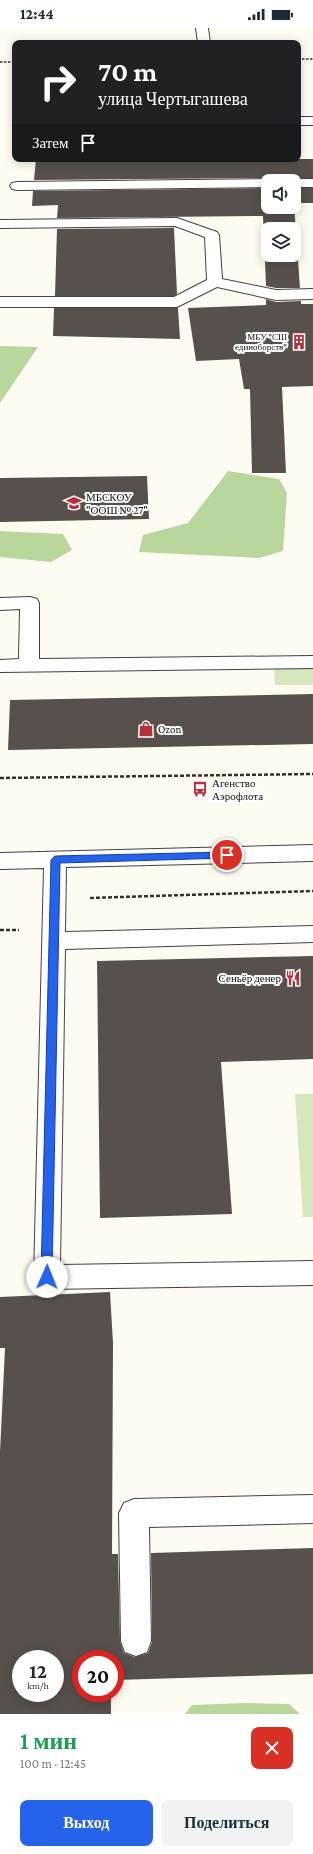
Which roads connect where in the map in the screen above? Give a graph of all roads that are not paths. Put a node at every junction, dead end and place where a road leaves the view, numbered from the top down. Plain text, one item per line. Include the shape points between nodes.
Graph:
1 (202, 28) edge
2 (204, 40) edge
3 (301, 121) edge
4 (313, 121) edge
5 (261, 183) edge
6 (301, 183) edge
7 (313, 183) edge
8 (17, 186) dead end
9 (0, 224) edge
10 (215, 282) junction
11 (313, 294) edge
12 (0, 302) edge
13 (0, 604) edge
14 (313, 662) edge
15 (29, 665) junction
16 (0, 666) edge
17 (313, 853) edge
18 (55, 860) junction
19 (0, 861) edge
20 (313, 934) edge
21 (54, 941) junction
22 (313, 1273) edge
23 (313, 1509) edge
24 (136, 1641) dead end

1 - 2 street
3 - 4 street
5 - 8 street
6 - 7 street
9 - 10 street via 177,222 212,235
10 - 11 street via 276,296
10 - 12 street via 177,302
13 - 15 street via 30,603
14 - 15 street
15 - 16 street
17 - 18 street
18 - 19 street
18 - 21 street
20 - 21 street
21 - 22 street via 47,1277
23 - 24 street via 134,1513

